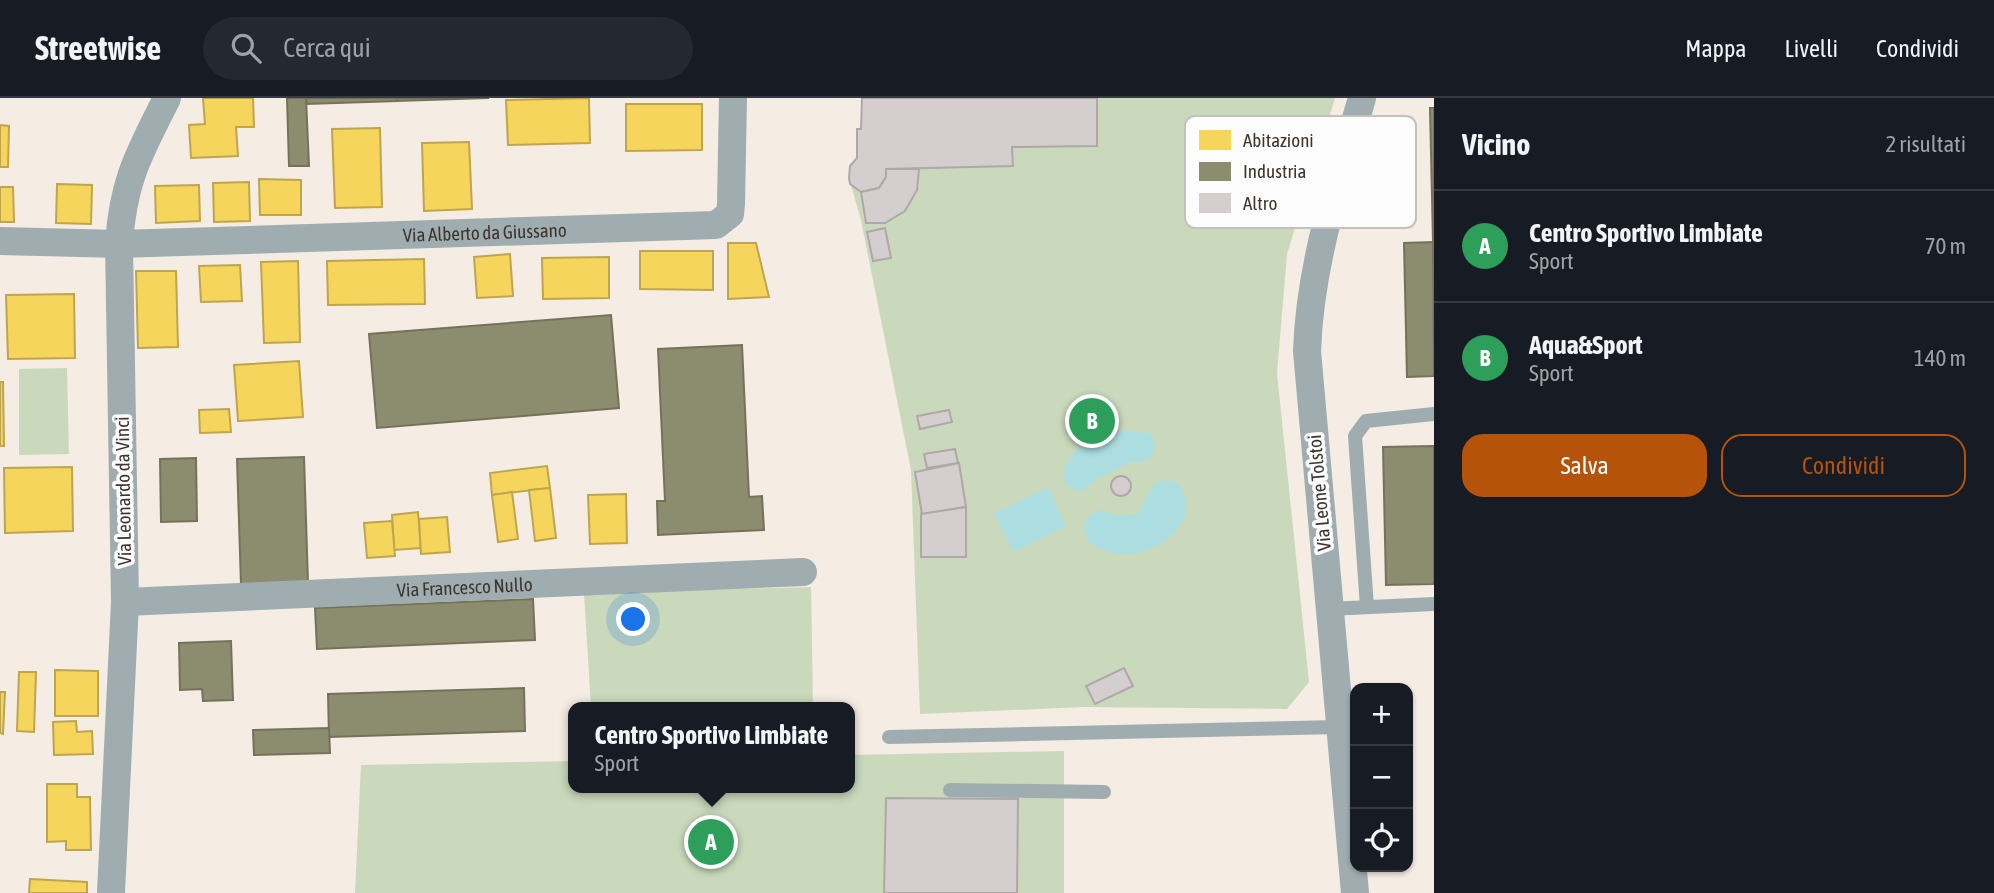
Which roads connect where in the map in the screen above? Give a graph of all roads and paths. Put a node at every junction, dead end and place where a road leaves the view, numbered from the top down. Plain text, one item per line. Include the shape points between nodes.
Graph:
1 (167, 98) edge
2 (733, 98) edge
3 (1362, 98) edge
4 (1357, 116) edge
5 (1325, 228) edge
6 (0, 240) edge
7 (119, 244) junction
8 (1434, 414) edge
9 (803, 572) dead end
10 (125, 602) junction
11 (1434, 604) edge
12 (1367, 607) junction
13 (1329, 609) junction
14 (1340, 727) junction
15 (889, 737) dead end
16 (950, 790) dead end
17 (1104, 792) dead end
18 (111, 893) edge
19 (1355, 893) edge

1 - 7 street, Via Leonardo da Vinci via 133,167 121,209
2 - 7 street, Via Alberto da Giussano via 732,204 730,214 716,225
3 - 4 street, Via Leone Tolstoi
5 - 13 street, Via Leone Tolstoi via 1308,306 1310,395
6 - 7 street
7 - 10 street, Via Leonardo da Vinci
8 - 12 lane via 1366,421 1355,436
9 - 10 street, Via Francesco Nullo
10 - 18 street, Via Leonardo da Vinci
11 - 12 lane
12 - 13 lane
13 - 14 street, Via Leone Tolstoi
14 - 15 lane
14 - 19 street, Via Leone Tolstoi
16 - 17 lane

